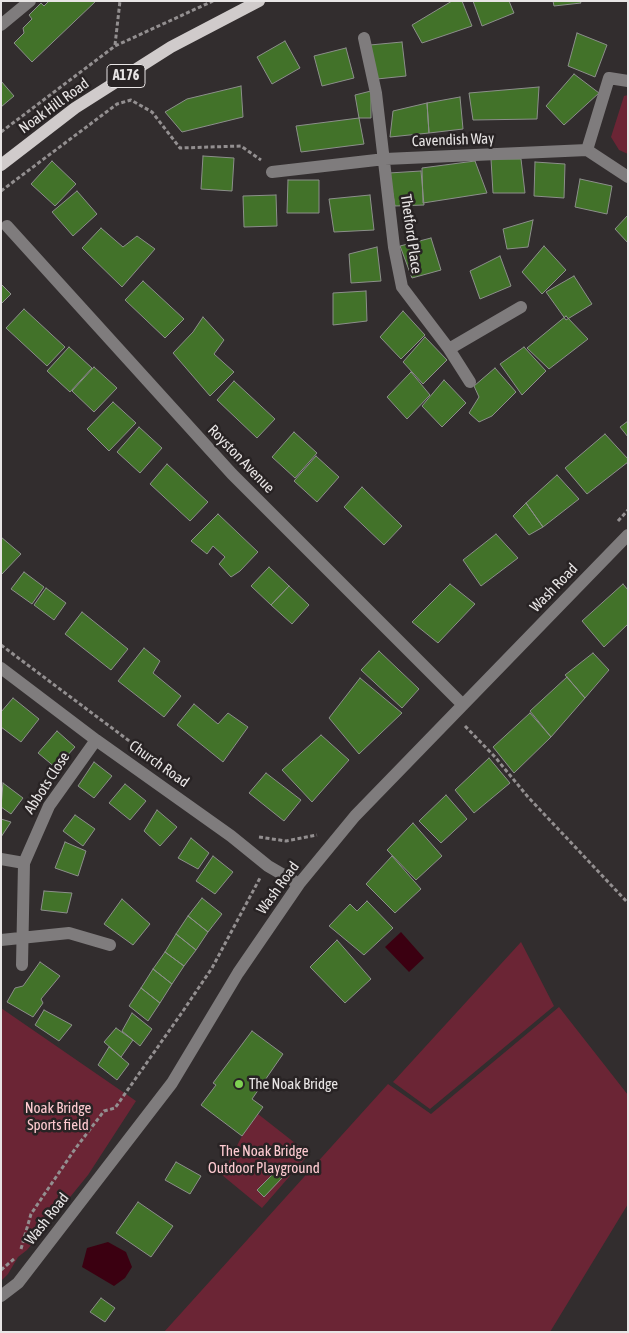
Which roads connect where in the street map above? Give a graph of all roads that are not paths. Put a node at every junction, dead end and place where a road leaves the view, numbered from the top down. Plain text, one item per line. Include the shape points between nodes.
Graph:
1 (30, 1) edge
2 (259, 1) edge
3 (1, 25) edge
4 (364, 38) dead end
5 (628, 81) edge
6 (587, 150) junction
7 (385, 158) junction
8 (1, 165) edge
9 (272, 172) road end
10 (628, 177) edge
11 (7, 226) dead end
12 (520, 307) dead end
13 (448, 349) junction
14 (470, 382) dead end
15 (628, 535) edge
16 (1, 668) edge
17 (463, 705) junction
18 (96, 740) junction
19 (1, 859) edge
20 (24, 863) junction
21 (299, 884) junction
22 (23, 938) junction
23 (1, 940) edge
24 (110, 945) dead end
25 (22, 965) dead end
26 (1, 1296) edge

1 - 3 street
2 - 8 main road, Noak Hill Road / A176 via 171,47 75,108
4 - 7 street, Thetford Place
5 - 6 street via 610,78
6 - 7 street, Cavendish Way
6 - 10 street
7 - 9 street, Cavendish Way
7 - 13 street, Thetford Place via 394,247 402,287
11 - 17 street, Royston Avenue via 232,474
12 - 13 street
13 - 14 street, Thetford Place
15 - 17 street, Wash Road
16 - 18 street, Church Road
17 - 21 street, Wash Road via 355,816
18 - 20 street, Abbots Close via 49,806
18 - 21 street, Church Road via 268,866
19 - 20 street
20 - 22 street, Abbots Close
21 - 26 street, Wash Road via 238,973 172,1083 18,1283
22 - 23 street
22 - 24 street via 69,933
22 - 25 street, Abbots Close

